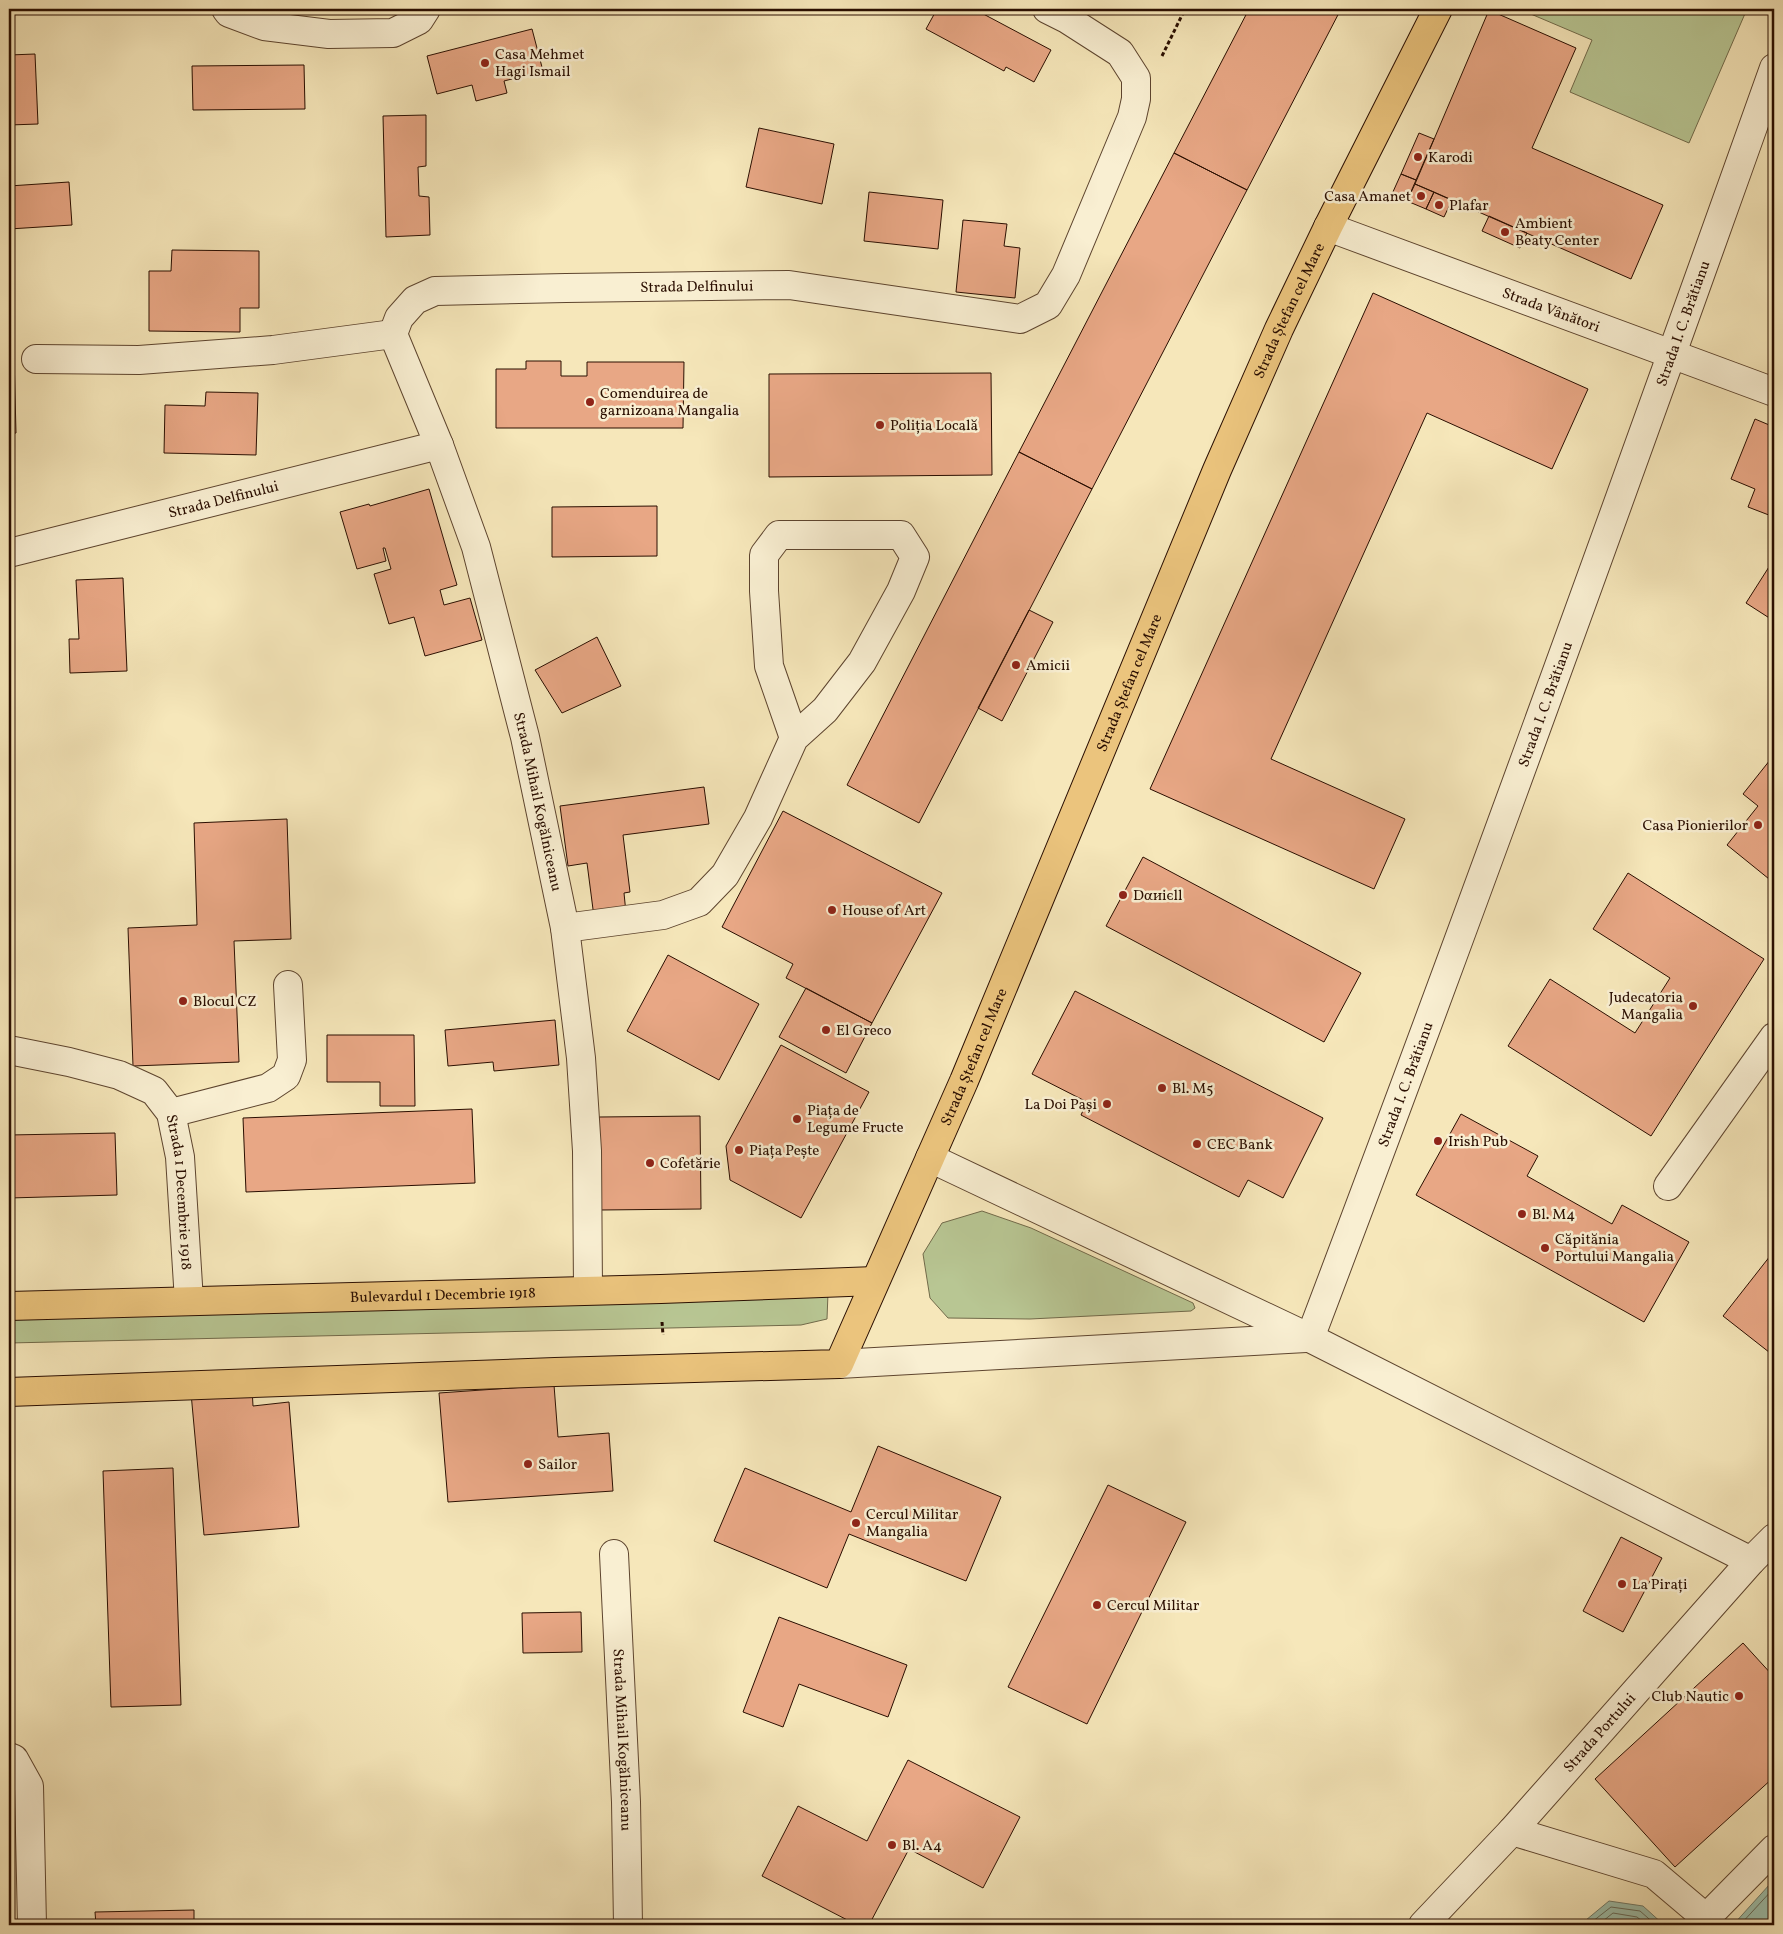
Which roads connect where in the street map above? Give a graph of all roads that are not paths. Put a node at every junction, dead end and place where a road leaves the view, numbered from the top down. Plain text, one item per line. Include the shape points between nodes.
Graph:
1 (226, 9) edge
2 (426, 9) edge
3 (1047, 9) edge
4 (1438, 9) edge
5 (1774, 68) edge
6 (1328, 227) junction
7 (393, 334) junction
8 (1672, 355) junction
9 (36, 359) dead end
10 (1774, 392) edge
11 (439, 445) junction
12 (9, 553) edge
13 (794, 738) junction
14 (565, 928) junction
15 (288, 985) dead end
16 (1774, 1037) edge
17 (9, 1050) edge
18 (171, 1113) junction
19 (930, 1158) junction
20 (1668, 1186) dead end
21 (875, 1281) junction
22 (588, 1290) junction
23 (188, 1301) junction
24 (9, 1306) edge
25 (1310, 1338) junction
26 (838, 1364) junction
27 (9, 1392) edge
28 (1774, 1538) edge
29 (614, 1554) dead end
30 (1751, 1561) junction
31 (9, 1757) edge
32 (1512, 1831) junction
33 (1774, 1850) edge
34 (32, 1925) edge
35 (628, 1925) edge
36 (1423, 1925) edge

1 - 2 street via 230,14 264,26 329,34 393,33 419,20
3 - 7 street, Strada Delfinului via 1067,18 1120,53 1136,78 1136,99 1132,117 1066,275 1048,305 1020,319 788,285 435,291 415,300 399,318
4 - 6 main road, Strada Ștefan cel Mare
5 - 8 street, Strada I. C. Brătianu
6 - 8 street, Strada Vânători
6 - 19 main road, Strada Ștefan cel Mare via 1217,470
7 - 9 street via 273,350 140,360
7 - 11 street, Strada Mihail Kogălniceanu
8 - 10 street, Strada Vânători
8 - 25 street, Strada I. C. Brătianu
11 - 12 street, Strada Delfinului
11 - 14 street, Strada Mihail Kogălniceanu via 476,547 508,664
13 - 13 street via 769,666 764,554 779,535 901,535 915,557 901,591 862,662 825,710
13 - 14 street via 744,843 725,875 699,902 663,915
14 - 22 street, Strada Mihail Kogălniceanu via 587,1151
15 - 18 street via 292,1060 286,1076 268,1088
16 - 20 street
17 - 18 street, Strada 1 Decembrie 1918 via 120,1076 154,1090
18 - 23 street, Strada 1 Decembrie 1918 via 180,1157
19 - 21 main road, Strada Ștefan cel Mare
19 - 25 street
21 - 22 main road, Bulevardul 1 Decembrie 1918
21 - 26 main road, Strada Ștefan cel Mare
22 - 23 main road, Bulevardul 1 Decembrie 1918
23 - 24 main road, Bulevardul 1 Decembrie 1918
25 - 26 street
25 - 30 street
26 - 27 main road
28 - 30 street, Strada Portului
29 - 35 street, Strada Mihail Kogălniceanu via 626,1802
30 - 32 street, Strada Portului
31 - 34 street via 14,1759 29,1786
32 - 33 street via 1654,1874 1706,1918
32 - 36 street, Strada Portului

